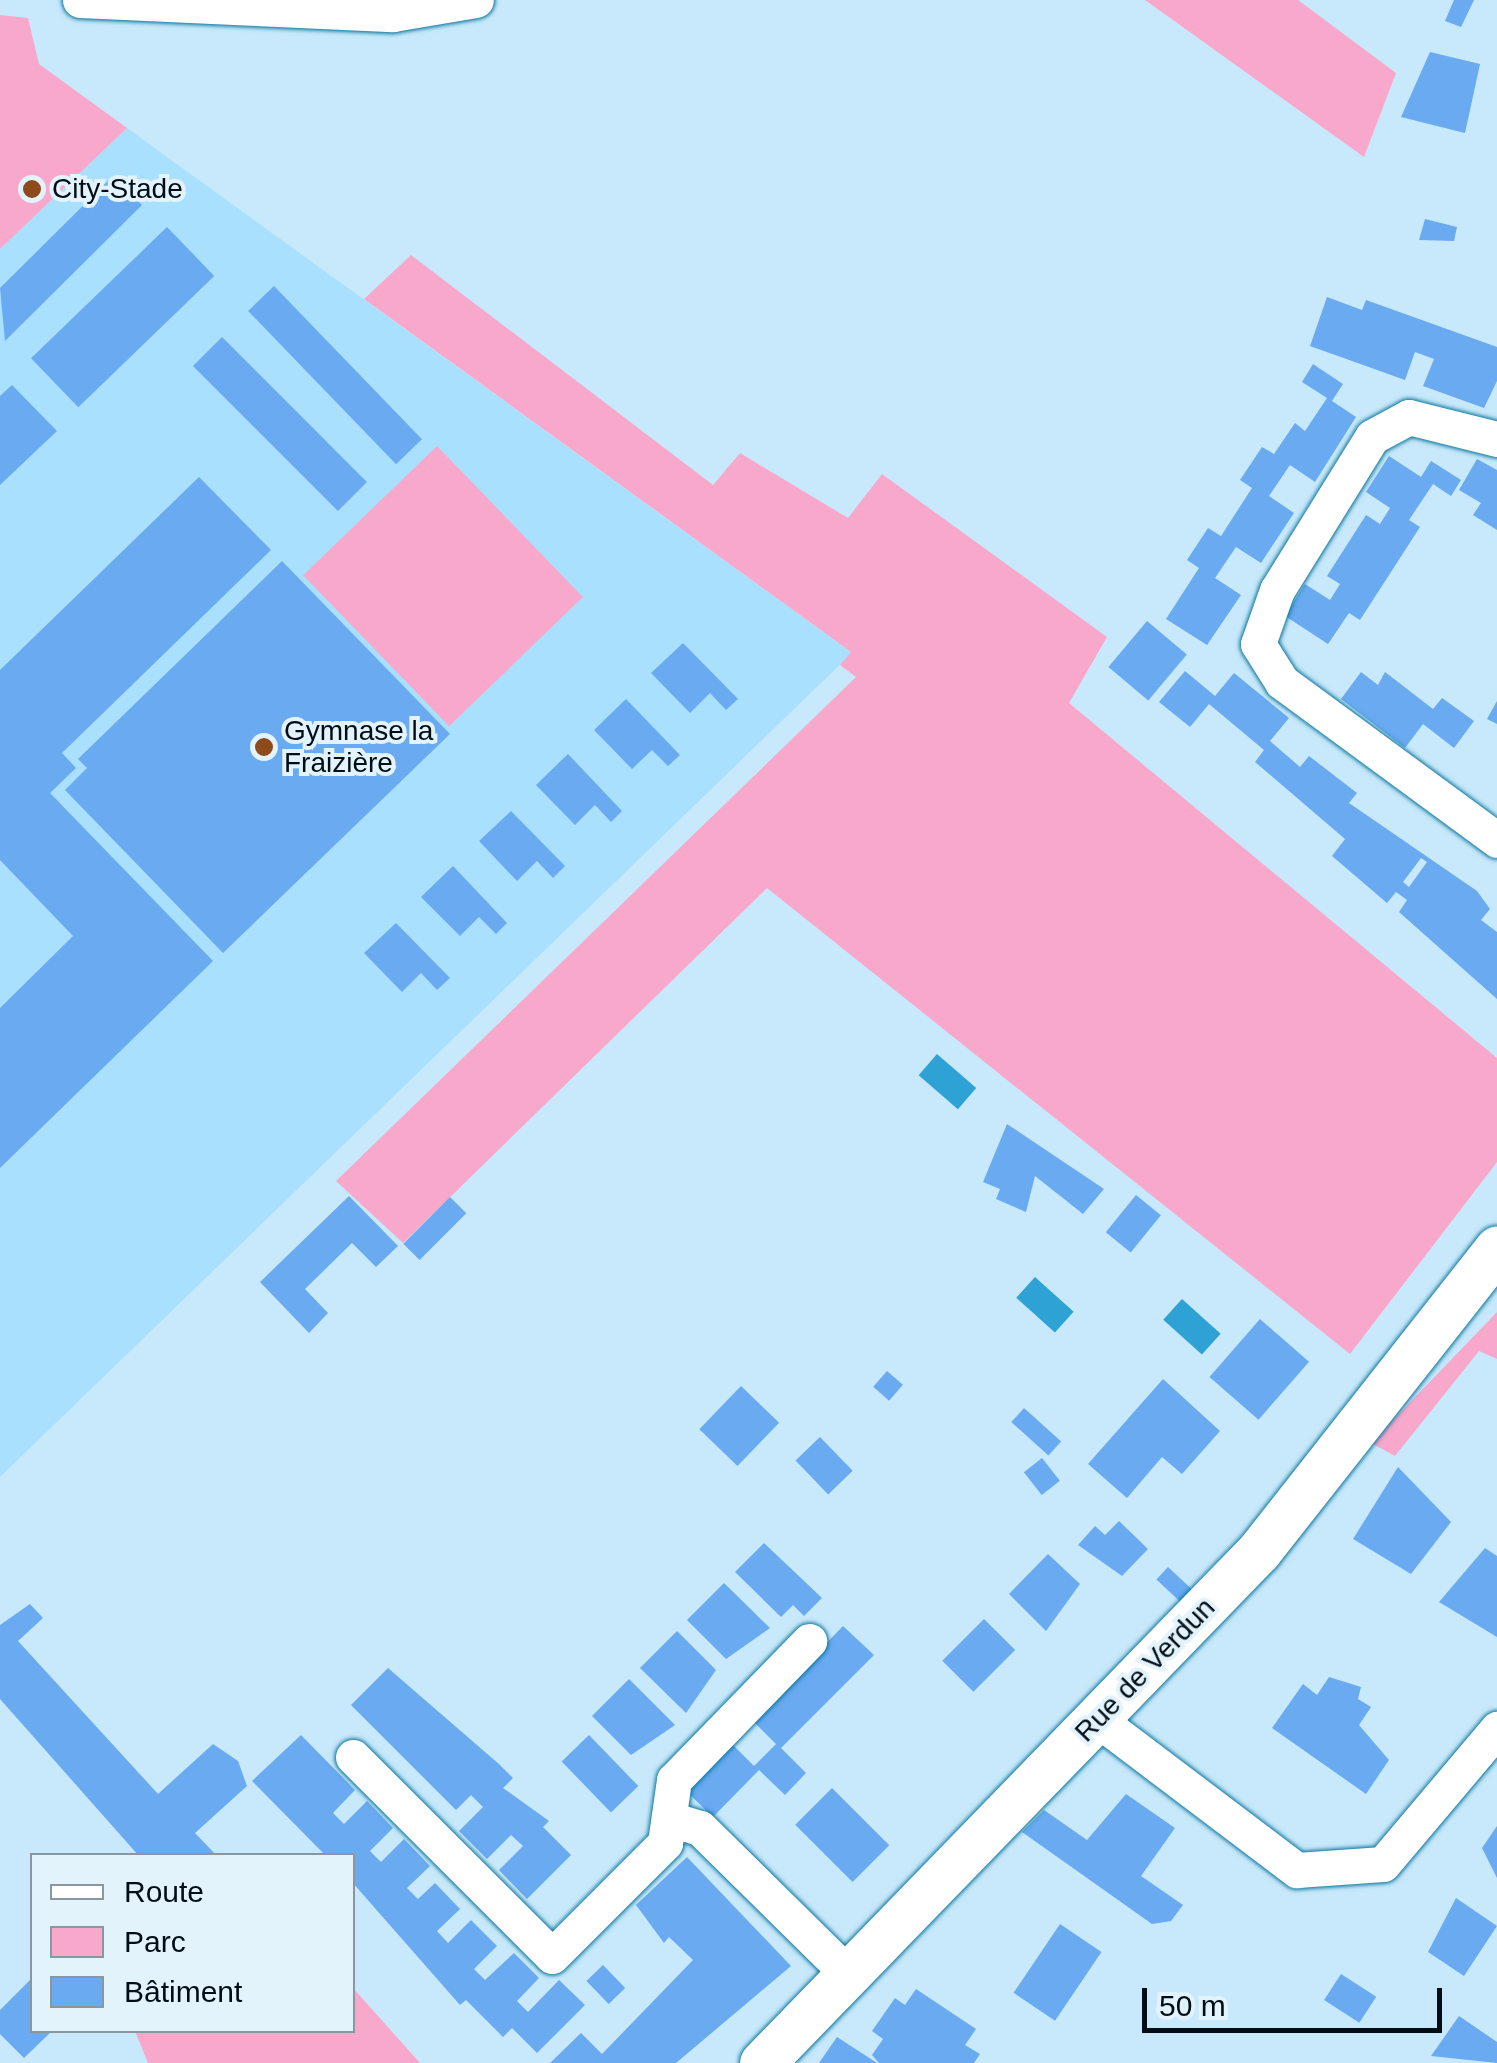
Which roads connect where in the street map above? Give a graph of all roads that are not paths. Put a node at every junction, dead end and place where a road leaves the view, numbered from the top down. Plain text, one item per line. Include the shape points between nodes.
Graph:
1 (80, 0) edge
2 (476, 0) edge
3 (1497, 439) edge
4 (1497, 840) edge
5 (1497, 1249) edge
6 (809, 1641) dead end
7 (1097, 1719) junction
8 (1497, 1729) edge
9 (353, 1757) dead end
10 (670, 1819) junction
11 (848, 1975) junction
12 (762, 2063) edge

1 - 2 street via 393,14
3 - 4 street via 1409,417 1372,437 1277,590 1258,644 1282,682
5 - 7 street, Rue de Verdun via 1260,1551
6 - 10 street via 674,1780
7 - 8 street via 1297,1870 1383,1864
7 - 11 street, Rue de Verdun
9 - 10 street via 552,1956 665,1843
10 - 11 street via 700,1828
11 - 12 street, Rue de Verdun

